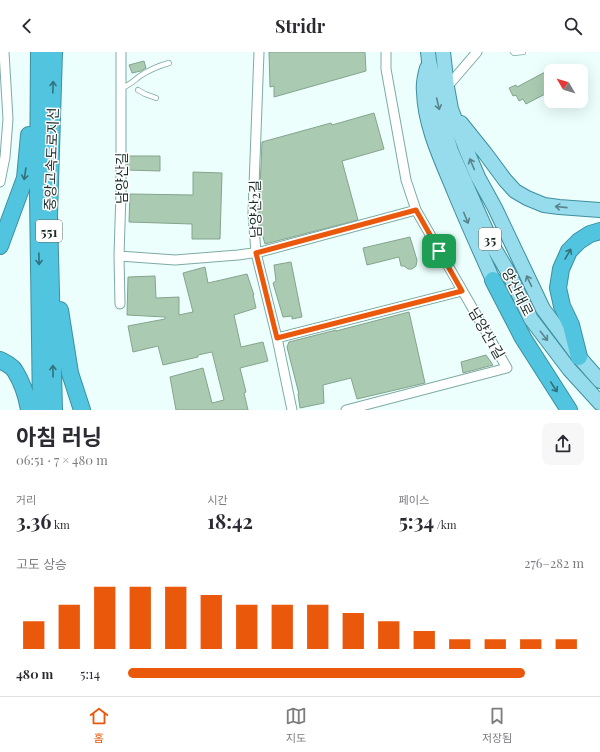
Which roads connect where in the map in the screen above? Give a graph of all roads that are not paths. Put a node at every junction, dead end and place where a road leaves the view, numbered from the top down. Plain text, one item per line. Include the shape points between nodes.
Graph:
1 (4, 52) edge
2 (38, 52) edge
3 (54, 52) edge
4 (123, 52) edge
5 (258, 52) edge
6 (386, 52) edge
7 (443, 52) edge
8 (477, 52) edge
9 (513, 52) edge
10 (523, 52) edge
11 (428, 57) edge
12 (169, 63) dead end
13 (447, 87) junction
14 (121, 88) junction
15 (138, 90) dead end
16 (156, 98) dead end
17 (451, 109) junction
18 (0, 182) edge
19 (416, 210) junction
20 (600, 210) edge
21 (49, 216) junction
22 (600, 231) edge
23 (0, 246) edge
24 (256, 253) junction
25 (119, 256) junction
26 (493, 280) joint
27 (462, 291) junction
28 (120, 304) dead end
29 (277, 338) junction
30 (579, 357) junction
31 (0, 360) edge
32 (600, 381) edge
33 (600, 403) edge
34 (29, 410) edge
35 (41, 410) edge
36 (54, 410) edge
37 (82, 410) edge
38 (292, 410) edge
39 (346, 410) edge
40 (569, 410) edge

1 - 18 street via 8,119
2 -> 23 highway via 25,178
2 -> 35 highway, 중앙고속도로지선 / 551
21 -> 3 highway, 중앙고속도로지선 / 551
4 - 14 street, 남양산길
5 - 24 street, 남양산2길 via 253,213
6 - 19 street, 남양산1길 via 386,69 406,180
7 - 13 main road, 양산대로 / 35
8 - 13 street
9 - 10 lane
11 -> 26 main road via 424,92 434,143
11 -> 33 main road, 양산대로 / 35 via 451,151 494,248 531,319 569,369
12 - 14 lane via 152,69 127,87
13 - 17 main road, 양산대로 / 35
14 - 25 street, 남양산길
15 - 16 lane
20 -> 17 main road via 544,205 515,191
30 -> 17 main road, 양산대로 / 35 via 543,309 478,177
19 - 24 street
19 - 27 street, 남양산1길
36 -> 21 highway, 중앙고속도로지선 / 551
21 - 37 highway via 70,373
30 -> 22 highway via 558,288 561,269 569,251 579,241
24 - 25 street via 174,260
24 - 29 street, 남양산2길
25 - 28 street, 남양산길
26 -> 40 highway via 523,338
27 - 29 street
27 - 39 street, 남양산1길 via 507,368
29 - 38 street, 남양산2길
30 - 32 main road, 양산대로 / 35
31 - 34 highway via 15,371 27,398

